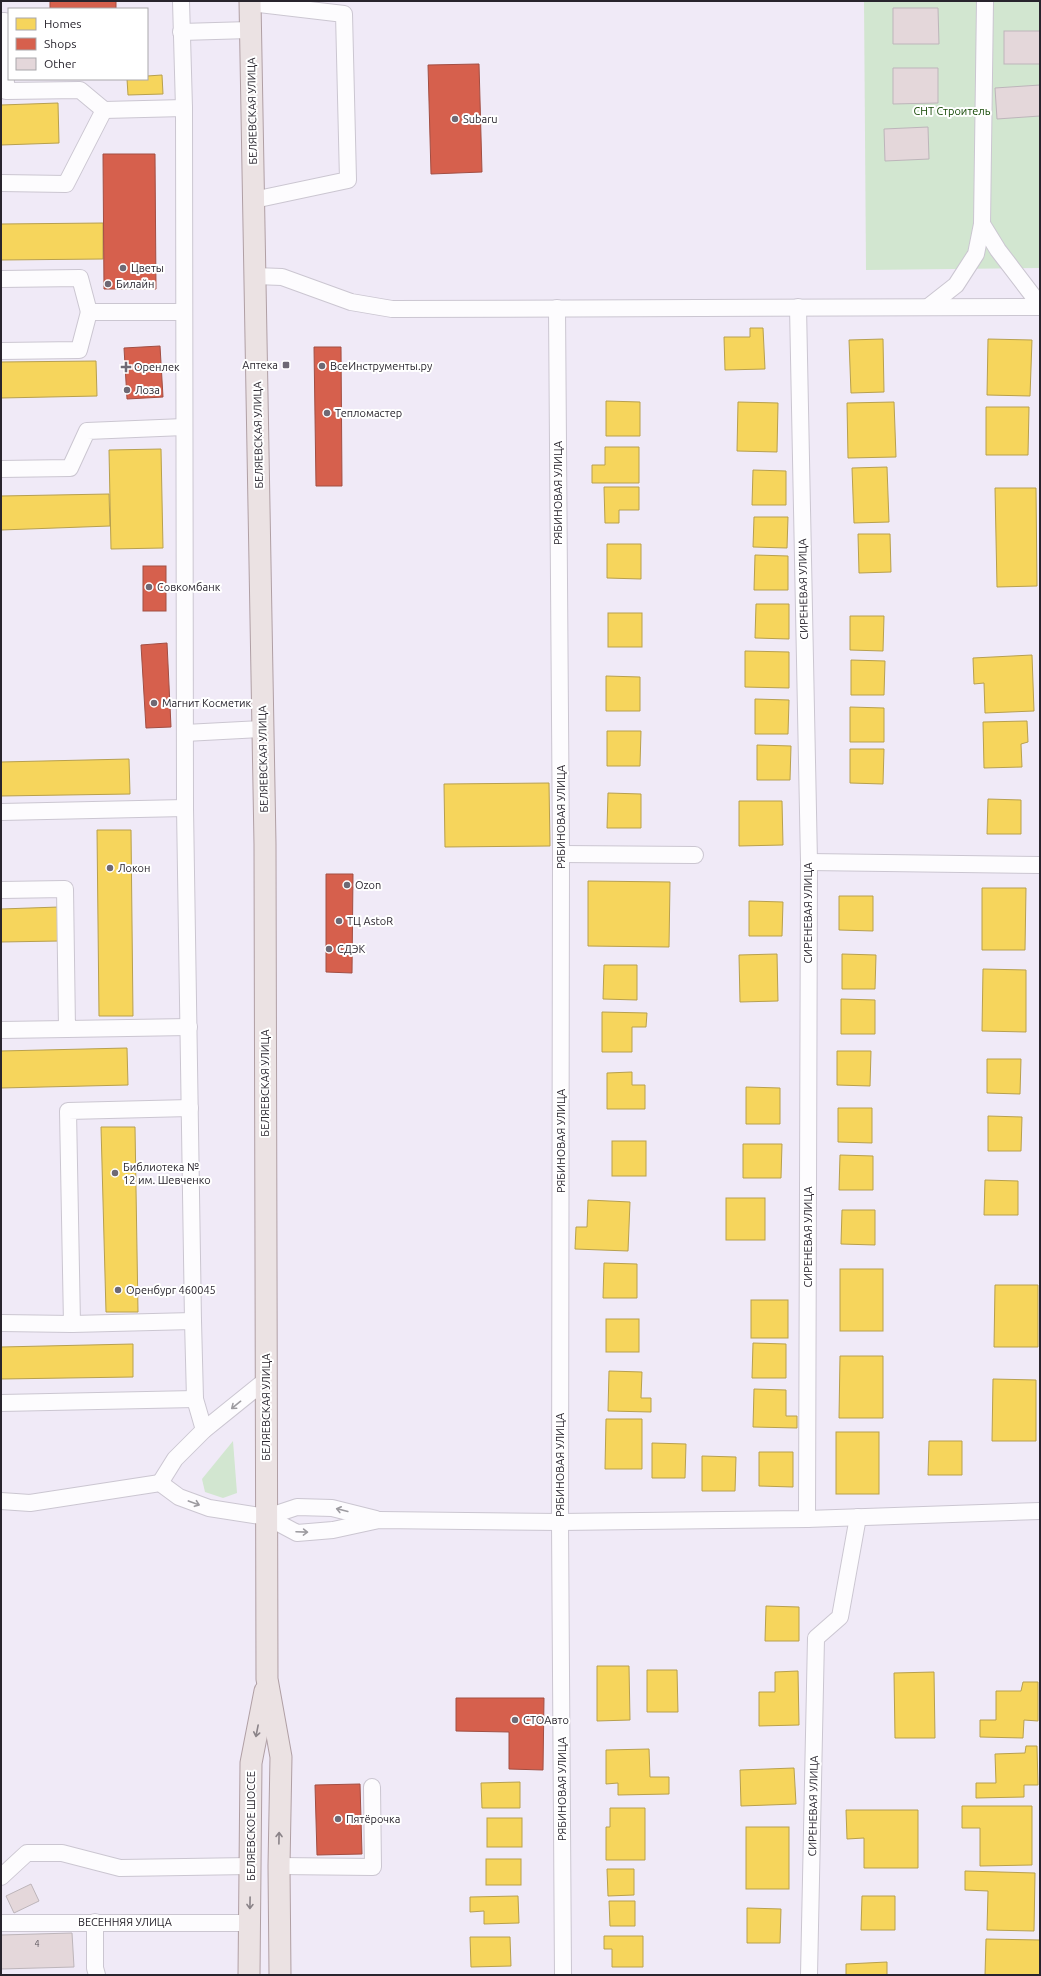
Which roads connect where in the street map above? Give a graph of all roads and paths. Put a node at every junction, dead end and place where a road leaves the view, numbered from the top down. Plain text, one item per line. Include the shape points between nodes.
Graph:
1 (181, 1) edge
2 (985, 1) edge
3 (250, 2) edge
4 (1, 21) edge
5 (250, 30) junction
6 (181, 32) junction
7 (184, 108) junction
8 (104, 110) junction
9 (1, 183) edge
10 (254, 200) junction
11 (982, 224) junction
12 (255, 276) junction
13 (1, 279) edge
14 (1040, 306) edge
15 (798, 307) junction
16 (928, 307) junction
17 (557, 308) junction
18 (89, 312) junction
19 (184, 312) junction
20 (1, 351) edge
21 (184, 427) junction
22 (1, 469) edge
23 (263, 729) junction
24 (185, 733) junction
25 (185, 808) junction
26 (1, 812) edge
27 (561, 854) junction
28 (695, 855) dead end
29 (809, 862) junction
30 (1040, 865) edge
31 (1, 890) edge
32 (189, 1027) junction
33 (67, 1028) junction
34 (1, 1030) edge
35 (190, 1108) junction
36 (193, 1320) junction
37 (1, 1323) edge
38 (72, 1324) junction
39 (266, 1380) junction
40 (195, 1399) junction
41 (1, 1403) edge
42 (204, 1430) junction
43 (160, 1483) junction
44 (1, 1501) edge
45 (1040, 1511) edge
46 (267, 1517) junction
47 (858, 1517) junction
48 (807, 1519) junction
49 (379, 1520) junction
50 (560, 1522) junction
51 (268, 1679) junction
52 (372, 1787) dead end
53 (250, 1866) junction
54 (279, 1866) junction
55 (1, 1878) edge
56 (94, 1922) junction
57 (1, 1923) edge
58 (250, 1923) junction
59 (97, 1975) edge
60 (249, 1975) edge
61 (280, 1975) edge
62 (563, 1975) edge
63 (809, 1975) edge

1 - 6 street
2 - 11 street
3 - 5 main road, БЕЛЯЕВСКАЯ УЛИЦА
3 - 10 street via 344,14 348,180
4 - 8 street via 5,21 6,91 80,90
5 - 6 street
5 - 10 main road, БЕЛЯЕВСКАЯ УЛИЦА
6 - 7 street
7 - 8 street
7 - 19 street
8 - 9 street via 66,184
10 - 12 main road, БЕЛЯЕВСКАЯ УЛИЦА
11 - 14 street
11 - 16 street via 976,254 956,285
12 - 17 street via 282,277 351,302 392,309
12 - 23 main road, БЕЛЯЕВСКАЯ УЛИЦА
13 - 18 street via 80,278
14 - 16 street
15 - 16 street
15 - 17 street
15 - 29 street, СИРЕНЕВАЯ УЛИЦА
17 - 27 street, РЯБИНОВАЯ УЛИЦА
18 - 19 street
18 - 20 street via 79,350
19 - 21 street
21 - 22 street via 87,431 70,468
21 - 24 street
23 - 24 street
23 - 39 main road, БЕЛЯЕВСКАЯ УЛИЦА
24 - 25 street
25 - 26 street
25 - 32 street
27 - 28 street
27 - 50 street, РЯБИНОВАЯ УЛИЦА
29 - 30 street
29 - 48 street, СИРЕНЕВАЯ УЛИЦА
31 - 33 street via 65,889
32 - 33 street
32 - 35 street
33 - 34 street
35 - 36 street
35 - 38 street via 68,1111
36 - 38 street
36 - 40 street
37 - 38 street
39 -> 42 street
39 - 46 main road, БЕЛЯЕВСКАЯ УЛИЦА
40 - 41 street
40 - 42 street
42 - 43 street via 175,1459
43 - 44 street via 30,1503
43 -> 46 street via 178,1497 209,1508
45 - 47 street
49 -> 46 street via 332,1508 297,1507
46 -> 49 street via 297,1532 333,1530
46 - 51 main road, БЕЛЯЕВСКОЕ ШОССЕ
47 - 48 street
47 - 63 street, СИРЕНЕВАЯ УЛИЦА via 840,1617 816,1638
48 - 50 street
49 - 50 street
50 - 62 street, РЯБИНОВАЯ УЛИЦА
51 -> 53 main road, БЕЛЯЕВСКОЕ ШОССЕ via 251,1763
54 -> 51 main road, БЕЛЯЕВСКОЕ ШОССЕ via 281,1756
52 - 54 street via 373,1867
53 - 55 street via 120,1868 62,1853 27,1853
53 -> 58 main road, БЕЛЯЕВСКОЕ ШОССЕ
54 - 61 main road, БЕЛЯЕВСКОЕ ШОССЕ
56 - 57 street, ВЕСЕННЯЯ УЛИЦА
56 - 58 street, ВЕСЕННЯЯ УЛИЦА
56 - 59 street
58 - 60 main road, БЕЛЯЕВСКОЕ ШОССЕ

